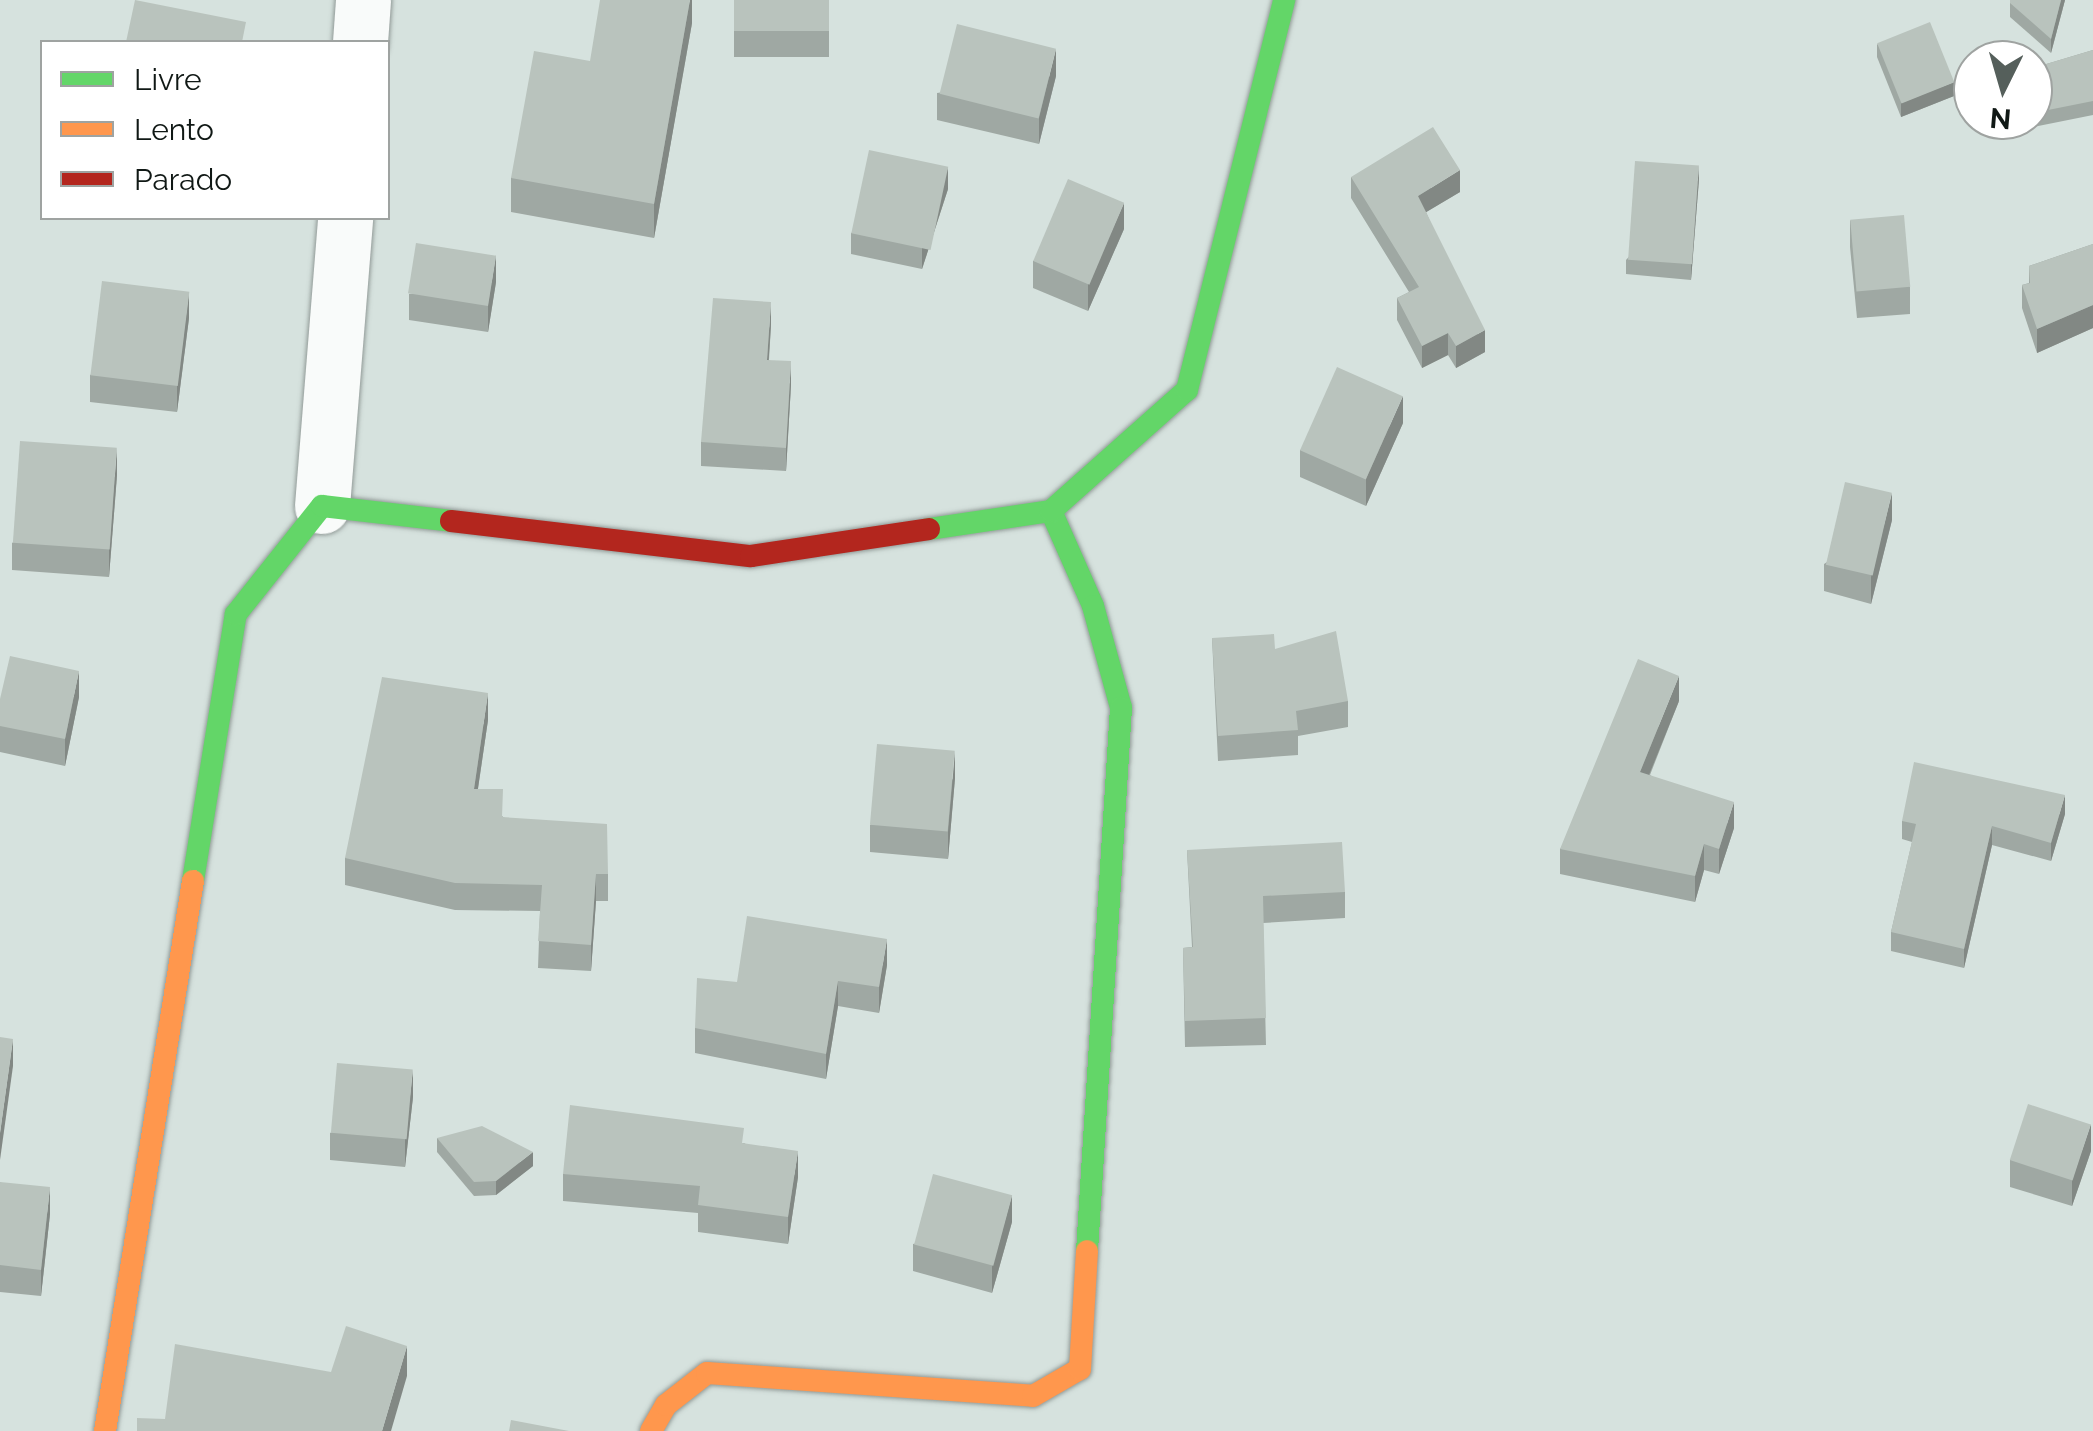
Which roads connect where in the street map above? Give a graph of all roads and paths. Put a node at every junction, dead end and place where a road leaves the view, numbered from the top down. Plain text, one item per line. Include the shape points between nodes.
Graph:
1 (363, 0) edge
2 (1284, 0) edge
3 (360, 40) edge
4 (345, 220) edge
5 (322, 506) junction
6 (1050, 511) junction
7 (104, 1431) edge
8 (651, 1431) edge

1 - 3 street
2 - 6 street via 1187,390
4 - 5 street
5 - 6 street via 751,556
5 - 7 street via 236,614
6 - 8 street via 1099,622 1121,708 1080,1369 1034,1396 707,1373 666,1405

